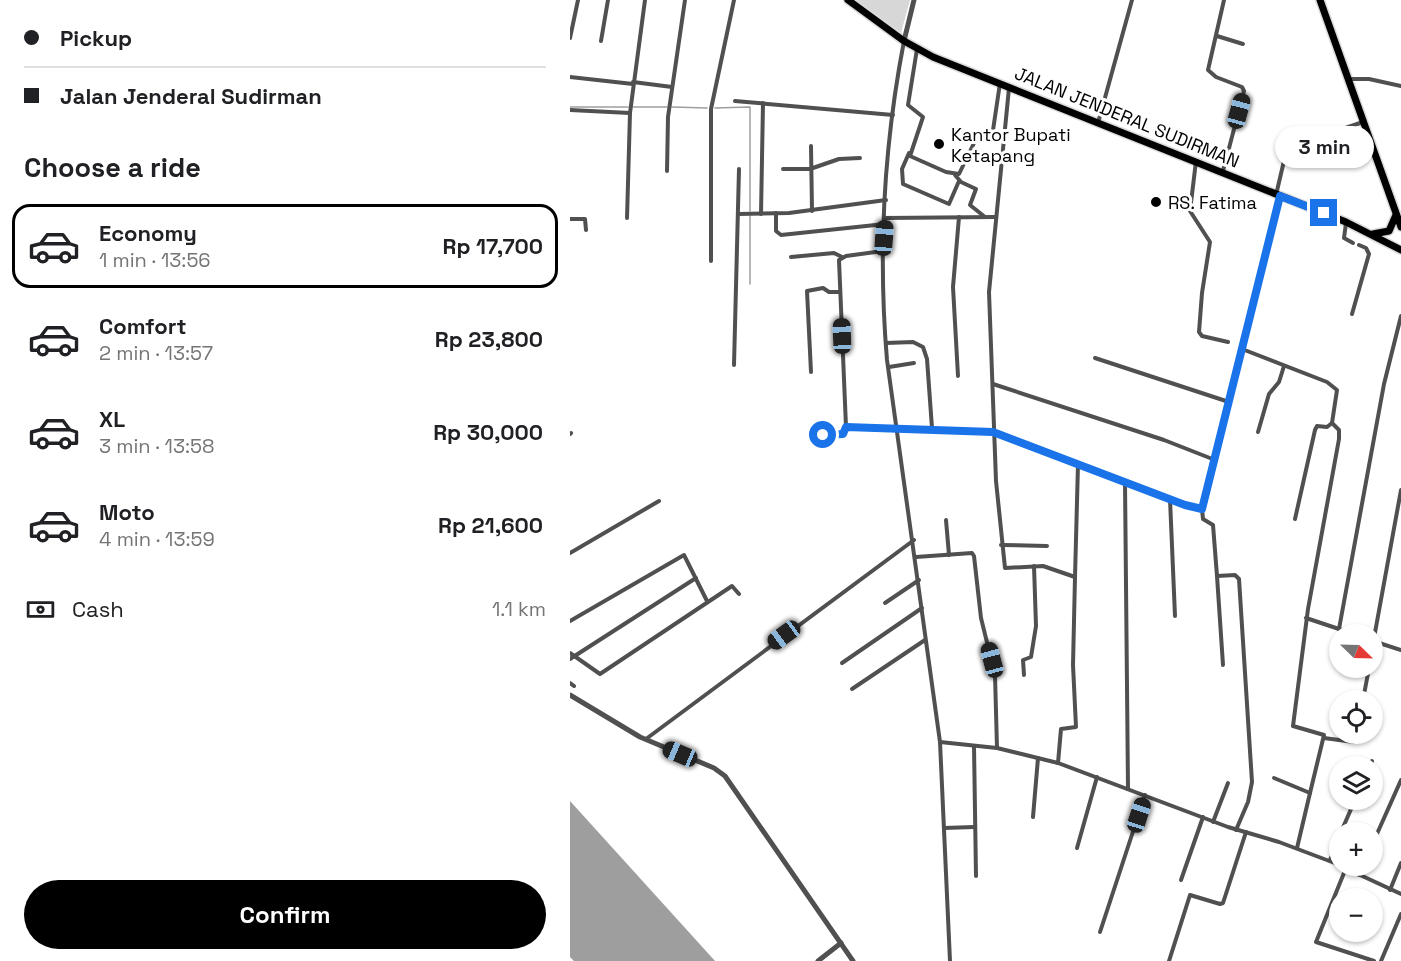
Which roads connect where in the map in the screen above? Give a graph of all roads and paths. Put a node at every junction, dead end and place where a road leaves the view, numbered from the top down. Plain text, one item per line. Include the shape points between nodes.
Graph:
1 (578, 0) edge
2 (608, 0) edge
3 (645, 0) edge
4 (685, 0) edge
5 (734, 0) edge
6 (848, 0) edge
7 (915, 0) edge
8 (1132, 0) edge
9 (1224, 0) edge
10 (1320, 0) edge
11 (1217, 36) junction
12 (570, 38) edge
13 (904, 40) junction
14 (601, 41) dead end
15 (1243, 44) dead end
16 (917, 49) junction
17 (570, 77) edge
18 (1347, 79) junction
19 (1001, 82) junction
20 (633, 83) junction
21 (1009, 85) junction
22 (1401, 86) edge
23 (672, 87) junction
24 (735, 100) dead end
25 (763, 103) junction
26 (570, 110) edge
27 (630, 113) junction
28 (893, 115) junction
29 (1363, 122) junction
30 (1098, 123) junction
31 (811, 146) dead end
32 (909, 153) junction
33 (860, 158) dead end
34 (1196, 160) junction
35 (739, 169) dead end
36 (783, 169) dead end
37 (810, 170) junction
38 (667, 171) dead end
39 (1223, 171) junction
40 (955, 175) junction
41 (959, 181) junction
42 (1278, 195) junction
43 (886, 200) junction
44 (812, 211) junction
45 (776, 213) junction
46 (738, 214) junction
47 (761, 214) junction
48 (1396, 215) junction
49 (959, 217) junction
50 (985, 217) junction
51 (996, 217) junction
52 (627, 218) dead end
53 (885, 218) junction
54 (570, 219) edge
55 (1346, 222) junction
56 (885, 224) junction
57 (1401, 226) edge
58 (586, 230) dead end
59 (1373, 234) junction
60 (1353, 243) dead end
61 (1359, 245) dead end
62 (1401, 250) edge
63 (883, 251) junction
64 (842, 256) junction
65 (790, 257) dead end
66 (711, 261) dead end
67 (840, 292) junction
68 (1352, 314) dead end
69 (1401, 316) edge
70 (1228, 342) dead end
71 (886, 343) junction
72 (1242, 349) junction
73 (1095, 358) dead end
74 (914, 363) dead end
75 (734, 365) dead end
76 (1284, 366) junction
77 (889, 367) junction
78 (811, 372) dead end
79 (958, 376) dead end
80 (993, 384) junction
81 (1229, 402) junction
82 (1332, 423) junction
83 (846, 427) junction
84 (898, 428) junction
85 (932, 428) junction
86 (993, 432) junction
87 (1258, 432) dead end
88 (823, 445) dead end
89 (1215, 460) junction
90 (1078, 464) junction
91 (1125, 482) junction
92 (1401, 490) edge
93 (1170, 499) junction
94 (658, 501) dead end
95 (1202, 509) junction
96 (1295, 519) dead end
97 (946, 520) dead end
98 (1393, 533) junction
99 (1401, 534) edge
100 (914, 540) junction
101 (1001, 545) junction
102 (1047, 546) dead end
103 (570, 552) edge
104 (949, 555) junction
105 (916, 557) junction
106 (1034, 566) junction
107 (1217, 576) junction
108 (1075, 577) junction
109 (696, 578) junction
110 (919, 580) junction
111 (739, 594) dead end
112 (707, 601) junction
113 (885, 603) dead end
114 (922, 608) junction
115 (1175, 616) dead end
116 (1306, 618) junction
117 (570, 621) edge
118 (1340, 624) edge
119 (1376, 624) edge
120 (1329, 626) edge
121 (925, 640) junction
122 (1383, 644) edge
123 (1401, 650) edge
124 (571, 656) edge
125 (842, 663) dead end
126 (1223, 665) dead end
127 (1024, 675) dead end
128 (852, 689) dead end
129 (570, 695) edge
130 (1324, 738) junction
131 (646, 739) junction
132 (1329, 739) edge
133 (940, 742) junction
134 (974, 746) junction
135 (997, 748) junction
136 (1038, 758) junction
137 (1058, 763) junction
138 (1097, 777) junction
139 (1274, 778) dead end
140 (1401, 780) edge
141 (1228, 783) dead end
142 (1128, 789) junction
143 (1310, 793) junction
144 (1145, 795) junction
145 (1033, 817) dead end
146 (1203, 817) junction
147 (1213, 822) junction
148 (1382, 822) edge
149 (974, 827) junction
150 (944, 828) junction
151 (1236, 830) junction
152 (1246, 832) junction
153 (1077, 848) dead end
154 (1297, 848) junction
155 (1329, 860) edge
156 (1401, 863) edge
157 (976, 876) dead end
158 (1343, 876) edge
159 (1361, 876) edge
160 (1181, 880) dead end
161 (1390, 890) junction
162 (1401, 894) edge
163 (1401, 914) edge
164 (1100, 932) dead end
165 (841, 943) junction
166 (818, 961) edge
167 (853, 961) edge
168 (950, 961) edge
169 (1169, 961) edge
170 (1374, 961) edge
171 (1381, 961) edge

1 - 12 street
2 - 14 street
3 - 20 street
4 - 23 street
5 - 66 street via 711,109
6 - 13 main road, JALAN JENDERAL SUDIRMAN
7 - 13 street
8 - 30 street
9 - 11 street
10 - 18 main road
11 - 15 street
11 - 39 street via 1209,71 1244,89
13 - 16 main road, JALAN JENDERAL SUDIRMAN
13 - 28 street
16 - 19 main road, JALAN JENDERAL SUDIRMAN
16 - 32 street via 908,105 923,117
17 - 20 street
18 - 22 street
18 - 29 main road
19 - 21 main road, JALAN JENDERAL SUDIRMAN
19 - 40 street via 992,137 976,139 962,172
20 - 23 street
20 - 27 street
21 - 30 main road, JALAN JENDERAL SUDIRMAN
21 - 51 street
23 - 38 street
24 - 25 street
25 - 28 street
25 - 47 street
26 - 27 street
27 - 52 street
28 - 43 street
29 - 42 street via 1288,147
29 - 48 main road
30 - 34 main road, JALAN JENDERAL SUDIRMAN
31 - 37 street
32 - 40 street via 912,158
32 - 41 street via 902,169 903,184 950,204
33 - 37 street via 840,159
34 - 39 main road, JALAN JENDERAL SUDIRMAN
34 - 70 street via 1190,211 1210,242 1199,332
35 - 46 street
36 - 37 street
37 - 44 street
39 - 42 main road, JALAN JENDERAL SUDIRMAN
40 - 41 street
41 - 50 street via 976,189 970,205
42 - 55 main road, JALAN JENDERAL SUDIRMAN
42 - 72 street
43 - 44 street
43 - 53 street
44 - 45 street
45 - 47 street
45 - 56 street via 776,231 781,235
46 - 47 street
46 - 75 street
48 - 57 main road
48 - 59 main road via 1389,231
49 - 50 street
49 - 53 street
49 - 79 street via 953,287
50 - 51 street
51 - 80 street via 989,292
53 - 56 street
54 - 58 street via 585,219
55 - 59 main road, JALAN JENDERAL SUDIRMAN
55 - 60 street via 1344,238
56 - 63 street
59 - 62 main road, JALAN JENDERAL SUDIRMAN
61 - 68 street via 1368,254
63 - 64 street
63 - 71 street
64 - 65 street via 834,253
64 - 67 street
67 - 78 street via 823,288 807,291
67 - 83 street
69 - 118 street via 1384,384
71 - 77 street
71 - 85 street via 913,342 923,347
72 - 76 street
72 - 81 street
73 - 81 street
74 - 77 street
76 - 82 street via 1335,388 1338,398
76 - 87 street via 1279,382 1269,394
77 - 84 street
80 - 86 street
80 - 89 street
81 - 89 street
82 - 96 street via 1315,428
82 - 116 street via 1339,430 1339,439
83 - 84 street
83 - 88 street via 843,434 823,435
84 - 85 street
84 - 100 street
85 - 86 street
86 - 90 street
86 - 101 street
89 - 95 street
90 - 91 street
90 - 108 street
91 - 93 street
91 - 142 street
92 - 98 street
93 - 95 street
93 - 115 street
94 - 103 street
95 - 107 street via 1203,519 1213,525
97 - 104 street
98 - 99 street
98 - 119 street
100 - 105 street
100 - 131 street
101 - 102 street
101 - 106 street via 1005,568
104 - 105 street
104 - 135 street via 974,556 981,618 995,675
105 - 110 street
106 - 108 street
106 - 127 street via 1035,631 1031,658 1023,660
107 - 126 street
107 - 151 street via 1235,575 1239,579 1251,788
108 - 137 street via 1076,728 1061,729
109 - 112 street
109 - 117 street via 682,555
109 - 124 street
110 - 113 street
110 - 114 street
111 - 112 street via 733,586
112 - 124 street via 600,674
114 - 121 street
114 - 125 street
116 - 120 street
116 - 130 street via 1293,726 1322,733
121 - 128 street
121 - 133 street
122 - 123 street
129 - 131 street
130 - 132 street
130 - 143 street
131 - 165 street via 725,776
133 - 134 street
133 - 150 street
134 - 135 street
134 - 149 street
135 - 136 street
136 - 137 street
136 - 145 street
137 - 138 street
138 - 142 street
138 - 153 street
139 - 143 street
140 - 148 street
141 - 147 street
142 - 144 street
143 - 154 street
144 - 146 street
144 - 164 street
146 - 147 street
146 - 160 street
147 - 151 street
149 - 150 street
149 - 157 street
150 - 168 street
151 - 152 street
152 - 154 street
152 - 169 street via 1223,903 1190,895
154 - 155 street
156 - 161 street
158 - 170 street via 1316,942
159 - 161 street
161 - 162 street
163 - 171 street
165 - 166 street
165 - 167 street

